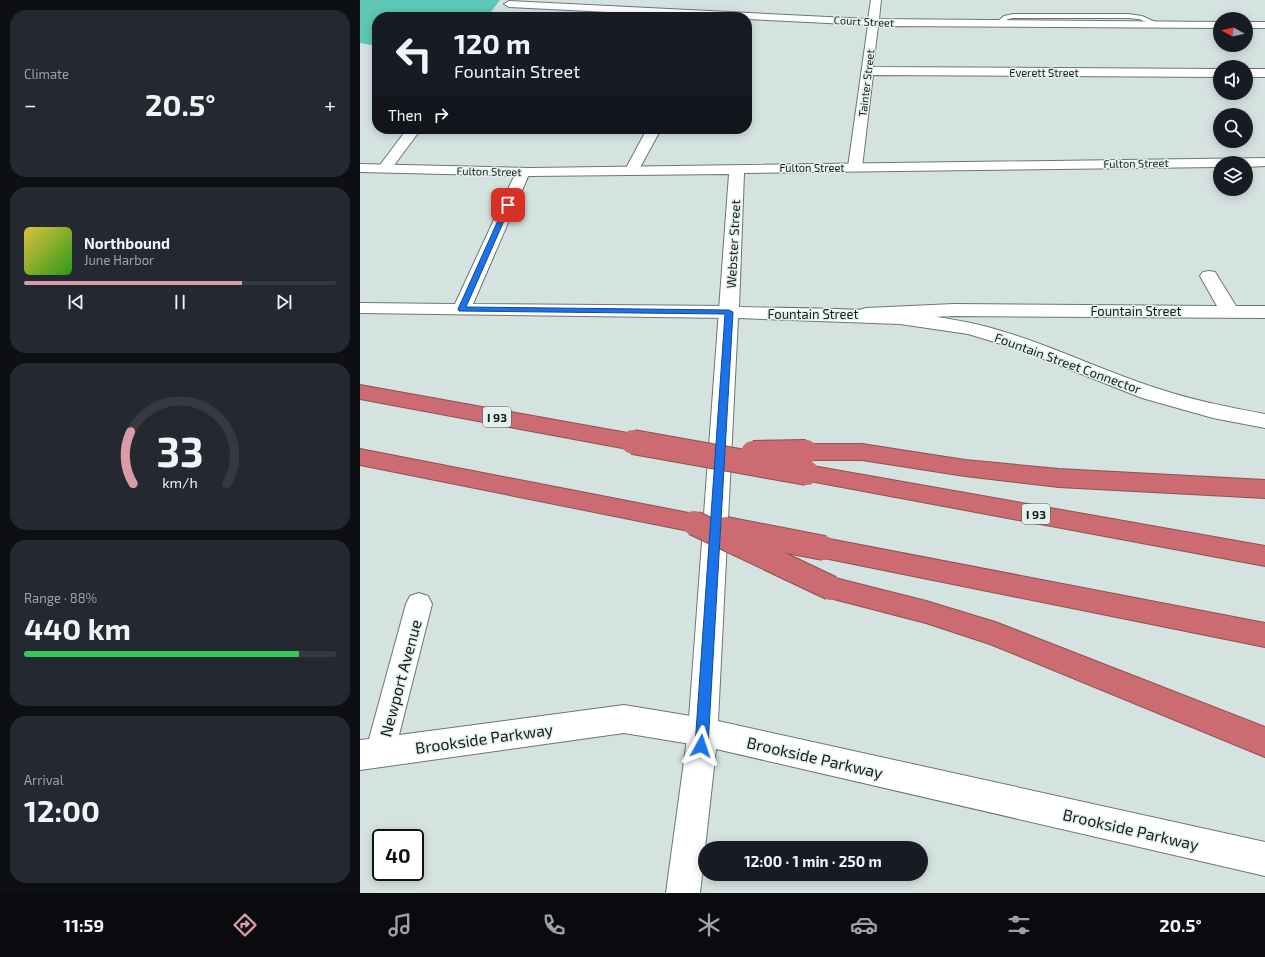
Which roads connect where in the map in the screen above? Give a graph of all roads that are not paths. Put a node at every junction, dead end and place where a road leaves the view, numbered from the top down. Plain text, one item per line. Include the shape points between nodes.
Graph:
1 (876, 0) edge
2 (508, 5) edge
3 (554, 6) junction
4 (556, 12) edge
5 (674, 12) edge
6 (752, 16) edge
7 (873, 22) junction
8 (1213, 25) edge
9 (1253, 25) edge
10 (1265, 25) edge
11 (867, 71) junction
12 (1213, 73) edge
13 (1253, 73) edge
14 (1265, 73) edge
15 (410, 134) edge
16 (651, 134) edge
17 (1265, 162) edge
18 (855, 167) junction
19 (360, 168) edge
20 (737, 169) junction
21 (384, 170) junction
22 (632, 170) junction
23 (523, 172) junction
24 (1209, 276) dead end
25 (360, 308) edge
26 (462, 309) junction
27 (729, 312) junction
28 (1230, 312) junction
29 (1265, 312) edge
30 (820, 316) junction
31 (360, 392) edge
32 (1265, 421) edge
33 (360, 457) edge
34 (807, 462) junction
35 (1265, 489) edge
36 (694, 523) junction
37 (1265, 556) edge
38 (419, 604) dead end
39 (1265, 635) edge
40 (703, 732) junction
41 (1265, 742) edge
42 (370, 753) edge
43 (1265, 859) edge
44 (683, 893) edge

1 - 7 street, Tainter Street
2 - 3 street, Court Street
3 - 4 street
3 - 5 street, Court Street
6 - 7 street, Court Street
7 - 8 street, Court Street
7 - 11 street, Tainter Street
9 - 10 street
11 - 12 street, Everett Street
11 - 18 street, Tainter Street
13 - 14 street
15 - 21 street
16 - 22 street
17 - 18 street, Fulton Street
18 - 20 street, Fulton Street
19 - 21 street, Fulton Street
20 - 22 street, Fulton Street
20 - 27 street, Webster Street
21 - 23 street, Fulton Street
22 - 23 street, Fulton Street
23 - 26 street
24 - 28 street
25 - 26 street, Fountain Street
26 - 27 street, Fountain Street
27 - 30 street, Fountain Street
27 - 40 street, Webster Street
28 - 29 street, Fountain Street
28 - 30 street, Fountain Street via 954,310
30 - 32 street, Fountain Street Connector via 900,318 970,329 1025,345 1174,401
31 - 34 highway, I 93, bridge via 700,453
33 - 36 highway
34 - 35 highway via 862,452 958,467 1059,478
34 - 37 highway, I 93
36 - 39 highway, bridge
36 - 41 highway, bridge via 831,588 926,612 994,634
38 - 42 street, Newport Avenue
40 - 42 street, Brookside Parkway via 624,719
40 - 43 street, Brookside Parkway
40 - 44 street, Webster Street

